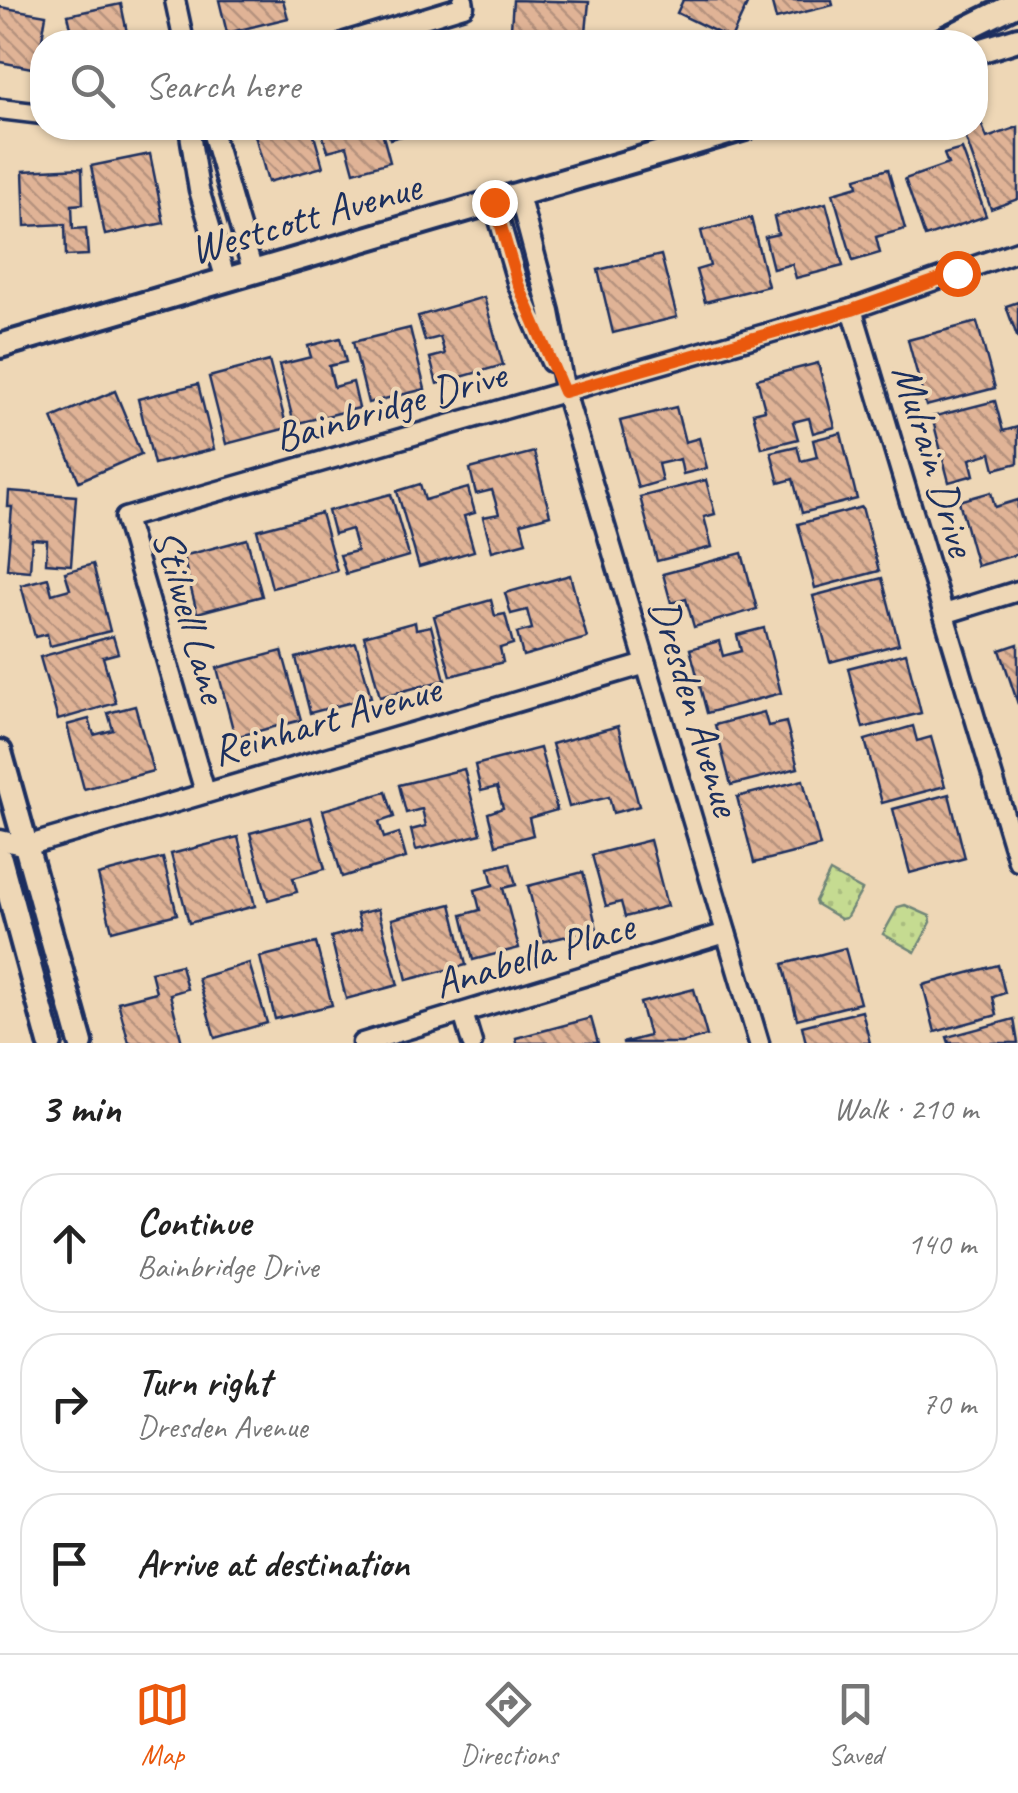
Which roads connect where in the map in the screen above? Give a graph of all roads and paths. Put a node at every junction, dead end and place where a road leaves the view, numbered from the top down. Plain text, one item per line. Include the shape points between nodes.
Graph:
1 (174, 0) edge
2 (1018, 2) edge
3 (463, 3) edge
4 (181, 30) edge
5 (382, 30) edge
6 (963, 30) edge
7 (1018, 38) edge
8 (988, 48) edge
9 (30, 114) edge
10 (2, 115) edge
11 (192, 140) edge
12 (214, 140) edge
13 (705, 140) edge
14 (519, 196) junction
15 (494, 202) junction
16 (1018, 251) edge
17 (253, 272) junction
18 (226, 280) junction
19 (852, 310) junction
20 (0, 346) edge
21 (564, 392) junction
22 (124, 518) joint
23 (1018, 591) edge
24 (944, 614) junction
25 (646, 664) junction
26 (0, 752) edge
27 (205, 792) junction
28 (0, 840) edge
29 (26, 846) junction
30 (1018, 861) edge
31 (1, 867) edge
32 (726, 934) junction
33 (463, 1013) junction
34 (50, 1043) edge
35 (82, 1043) edge
36 (362, 1043) edge
37 (472, 1043) edge
38 (758, 1043) edge

1 - 4 street
2 - 6 street
3 - 5 street
7 - 8 street
9 - 10 street
11 - 18 street
12 - 17 street
13 - 14 street, Westcott Avenue
14 - 15 street, Westcott Avenue
14 - 21 street, Dresden Avenue
15 - 17 street, Westcott Avenue
15 - 21 street, Dresden Avenue via 518,284
16 - 19 street, Bainbridge Drive
17 - 18 street, Westcott Avenue
18 - 20 street, Westcott Avenue
19 - 21 street, Bainbridge Drive
19 - 24 street, Mulrain Drive
21 - 22 street, Bainbridge Drive
21 - 25 street, Dresden Avenue
22 - 27 street, Stilwell Lane
23 - 24 street
24 - 30 street, Mulrain Drive
25 - 27 street, Reinhart Avenue
25 - 32 street, Dresden Avenue
26 - 29 street
27 - 29 street, Reinhart Avenue
28 - 29 street, Reinhart Avenue
29 - 31 street, Reinhart Avenue
29 - 35 street
31 - 34 street
32 - 33 street, Anabella Place
32 - 38 street, Dresden Avenue
33 - 36 street, Anabella Place
33 - 37 street

